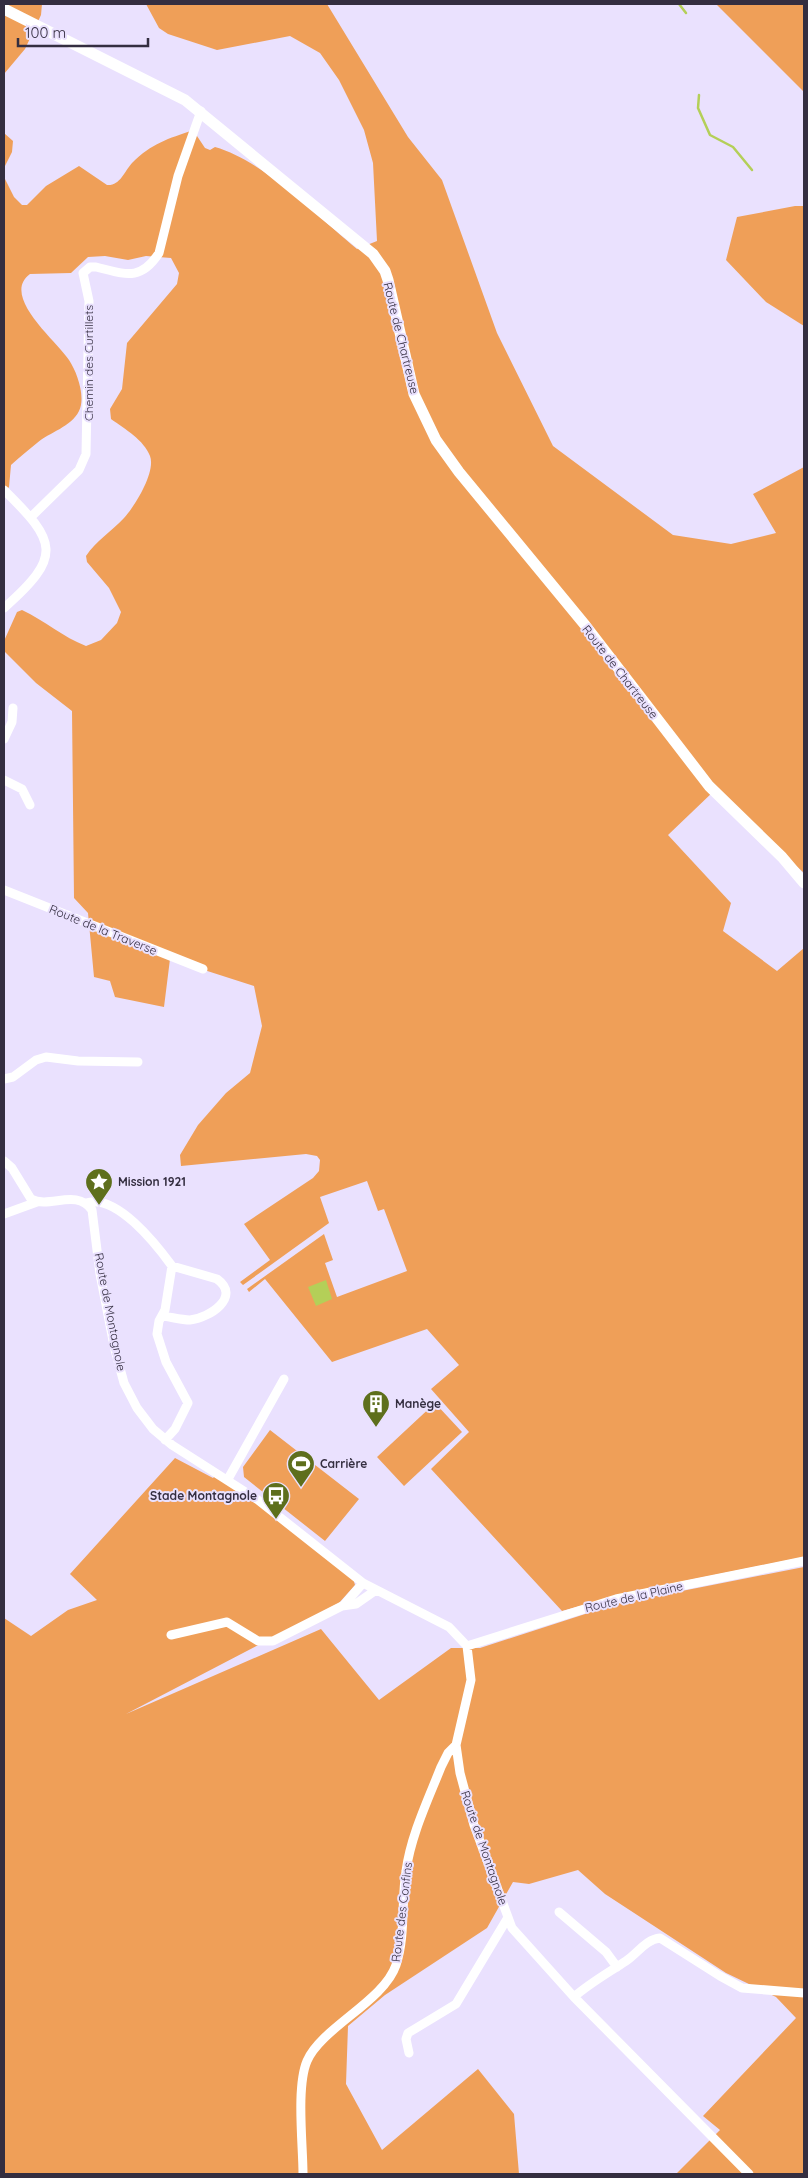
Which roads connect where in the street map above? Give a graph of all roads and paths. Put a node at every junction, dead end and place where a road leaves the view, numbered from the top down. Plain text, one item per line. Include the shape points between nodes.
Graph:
1 (4, 9) edge
2 (201, 112) junction
3 (4, 490) edge
4 (31, 517) junction
5 (4, 608) edge
6 (13, 708) dead end
7 (4, 739) edge
8 (4, 780) edge
9 (30, 805) dead end
10 (804, 883) edge
11 (4, 890) edge
12 (203, 969) dead end
13 (138, 1062) dead end
14 (4, 1079) edge
15 (4, 1161) edge
16 (37, 1202) junction
17 (86, 1203) junction
18 (4, 1214) edge
19 (172, 1266) junction
20 (162, 1316) junction
21 (284, 1380) dead end
22 (165, 1440) junction
23 (228, 1479) junction
24 (804, 1561) edge
25 (363, 1583) junction
26 (376, 1590) junction
27 (342, 1606) junction
28 (171, 1635) dead end
29 (467, 1646) junction
30 (456, 1745) junction
31 (559, 1912) dead end
32 (508, 1918) junction
33 (617, 1967) junction
34 (804, 1994) edge
35 (574, 1997) junction
36 (410, 2053) dead end
37 (303, 2174) edge
38 (748, 2174) edge

1 - 2 main road, Route de Chartreuse via 158,85
2 - 4 street, Chemin des Curtillets via 178,176 159,253 153,262 132,275 96,267 90,267 83,273 89,301 86,454 79,470
2 - 10 main road, Route de Chartreuse via 379,261 395,305 414,394 436,440 709,786
3 - 4 street
4 - 5 street via 45,540 45,560
6 - 7 street via 12,722
8 - 9 street via 22,789
11 - 12 street, Route de la Traverse
13 - 14 street via 46,1057 36,1060 14,1077
15 - 16 street via 12,1168 26,1193
16 - 17 street via 67,1199
16 - 18 street
17 - 19 street via 101,1201 126,1215
17 - 22 street, Route de Montagnole via 93,1213 100,1274 124,1383 146,1421
19 - 20 street
19 - 20 street via 217,1279 223,1283 226,1294 224,1302 206,1316 188,1320
20 - 22 street via 157,1334 166,1362 188,1403 175,1429
21 - 23 street
22 - 23 street, Route de Montagnole
23 - 25 street, Route de Montagnole
24 - 29 street, Route de la Plaine via 616,1599
25 - 26 street, Route de Montagnole
25 - 27 street
26 - 27 street via 356,1604
26 - 29 street, Route de Montagnole via 448,1627
27 - 28 street via 273,1641 258,1641 227,1622
29 - 30 street, Route de Montagnole via 471,1680
30 - 32 street, Route de Montagnole via 474,1825
30 - 37 street, Route des Confins via 441,1767 408,1858 395,1967 385,1982 317,2046 307,2060 302,2084
31 - 33 street via 606,1952
32 - 35 street, Route de Montagnole via 533,1953
32 - 36 street via 456,2004 408,2033 406,2039
33 - 34 street via 648,1942 660,1938 742,1988
33 - 35 street
35 - 38 street, Route de Montagnole

